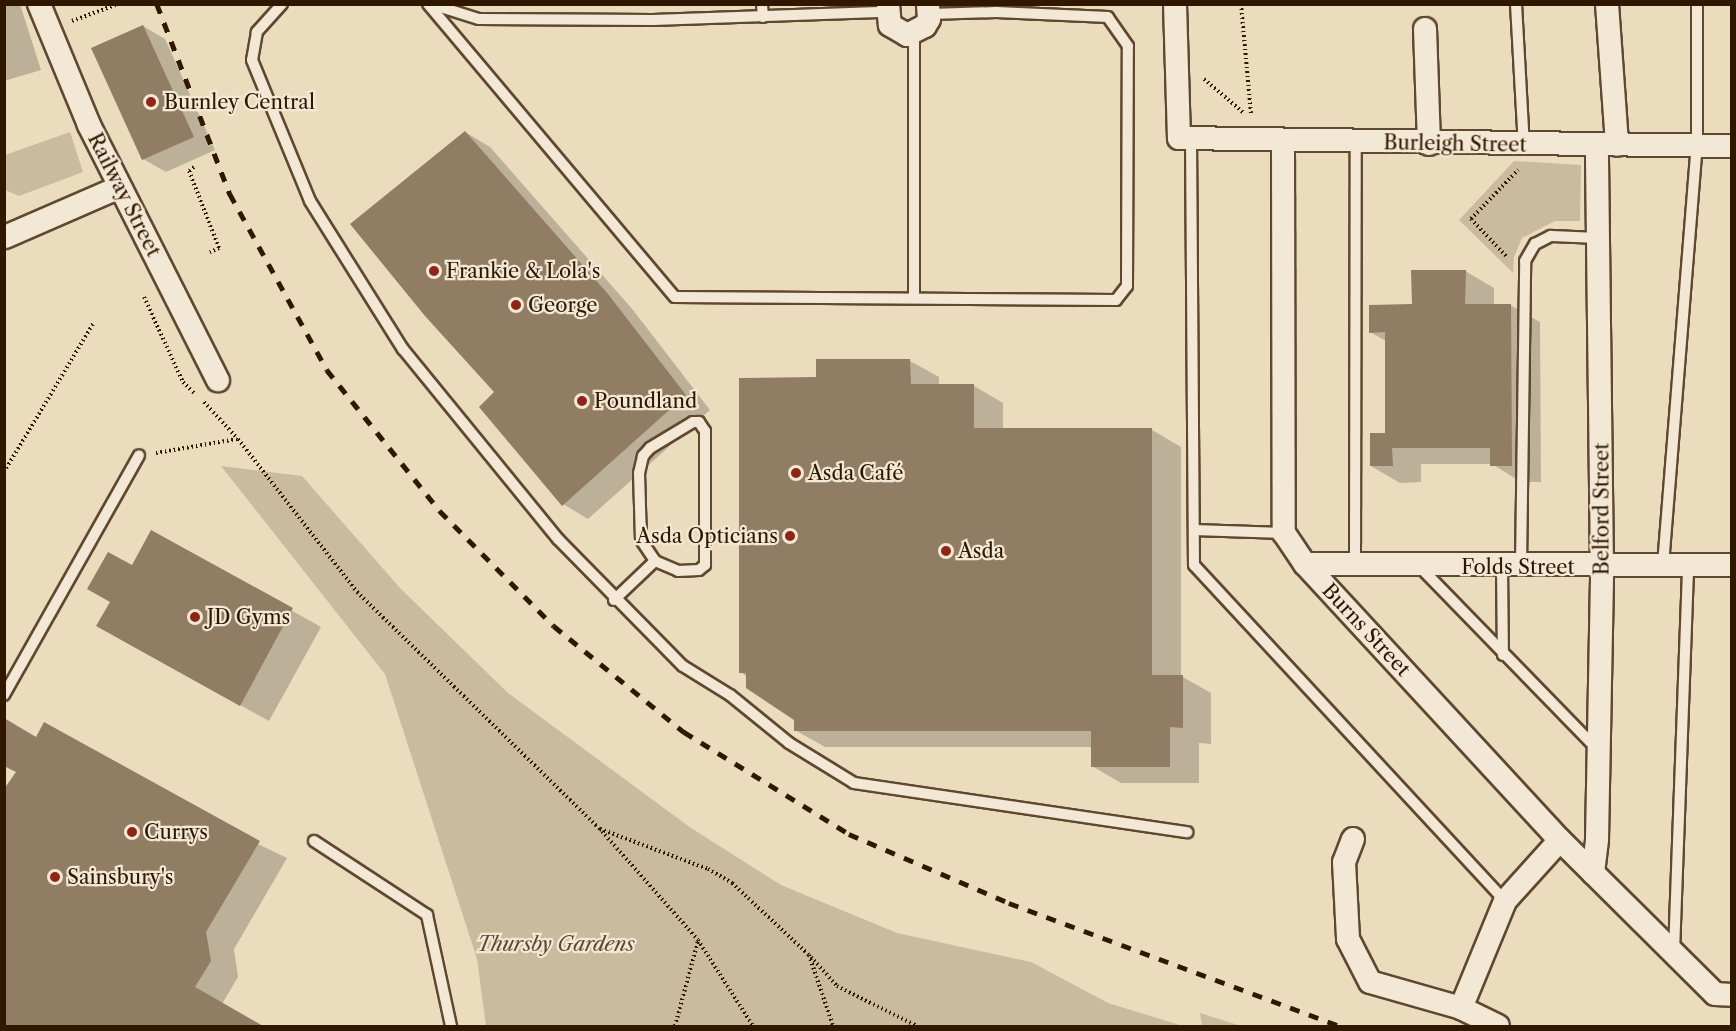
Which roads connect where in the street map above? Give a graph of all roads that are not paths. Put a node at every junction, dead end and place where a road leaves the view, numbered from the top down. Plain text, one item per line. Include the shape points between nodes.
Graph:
1 (39, 4) edge
2 (282, 4) edge
3 (429, 4) edge
4 (762, 4) edge
5 (1175, 4) edge
6 (1516, 4) edge
7 (1607, 4) edge
8 (1697, 4) edge
9 (887, 8) edge
10 (853, 9) edge
11 (929, 9) edge
12 (796, 10) edge
13 (831, 10) edge
14 (763, 17) junction
15 (1425, 29) dead end
16 (914, 34) junction
17 (1185, 138) junction
18 (1283, 140) junction
19 (1356, 142) junction
20 (1429, 144) junction
21 (1524, 145) junction
22 (1607, 145) junction
23 (1697, 146) junction
24 (1731, 146) edge
25 (120, 187) junction
26 (5, 237) edge
27 (1599, 238) junction
28 (914, 297) junction
29 (218, 380) dead end
30 (139, 455) road end
31 (1194, 530) junction
32 (1284, 533) junction
33 (655, 561) junction
34 (1305, 564) junction
35 (1663, 565) junction
36 (1688, 565) junction
37 (1731, 565) edge
38 (1355, 566) junction
39 (1419, 566) junction
40 (1511, 566) junction
41 (1602, 568) junction
42 (614, 600) junction
43 (1503, 655) junction
44 (4, 695) edge
45 (1599, 751) junction
46 (1187, 832) dead end
47 (1353, 839) dead end
48 (1560, 840) junction
49 (314, 841) dead end
50 (1593, 873) junction
51 (1505, 901) junction
52 (1674, 953) junction
53 (1731, 995) edge
54 (1461, 1008) junction
55 (451, 1026) edge
56 (1497, 1026) edge

1 - 25 street, Railway Street via 88,125
2 - 42 lane via 257,32 252,60 310,201 403,349 558,539
3 - 14 lane via 479,19
3 - 28 lane via 675,297
4 - 14 lane
5 - 17 street
6 - 21 lane
7 - 22 street, Belford Street
8 - 23 lane
9 - 10 lane
9 - 16 street via 894,29
10 - 13 lane
11 - 16 street via 925,27
11 - 28 lane via 1108,17 1128,46 1127,286 1116,300
12 - 13 lane
12 - 14 lane
15 - 20 street
16 - 28 lane
17 - 18 street, Burleigh Street
17 - 31 lane
18 - 19 street, Burleigh Street
18 - 32 street
19 - 20 street, Burleigh Street
19 - 38 lane
20 - 21 street, Burleigh Street
21 - 22 street, Burleigh Street
22 - 23 street, Burleigh Street
22 - 27 street, Belford Street
23 - 24 street, Burleigh Street
23 - 35 lane
25 - 26 street
25 - 29 street, Railway Street
27 - 40 lane via 1551,236 1535,244 1525,261
27 - 41 street, Belford Street
30 - 44 lane
31 - 32 lane
31 - 51 lane via 1194,565
32 - 34 street, Burns Street
33 - 33 lane via 678,571 699,570 707,558 705,431 699,422 684,427 643,456 639,472 641,540
33 - 42 lane
34 - 38 street, Folds Street
34 - 48 street, Burns Street
35 - 36 street, Folds Street
35 - 41 street, Folds Street
36 - 37 street, Folds Street
36 - 52 lane
38 - 39 street, Folds Street
39 - 40 street, Folds Street
39 - 43 lane
40 - 41 street, Folds Street
40 - 43 lane
41 - 45 street, Belford Street
42 - 46 lane via 683,666 729,695 789,743 854,783
43 - 45 lane
45 - 50 street, Belford Street
47 - 54 street via 1344,862 1348,939 1370,982
48 - 50 street, Burns Street
48 - 51 street
49 - 55 lane via 427,915
50 - 52 street, Burns Street
51 - 54 street
52 - 53 street, Burns Street via 1715,994
54 - 56 street

